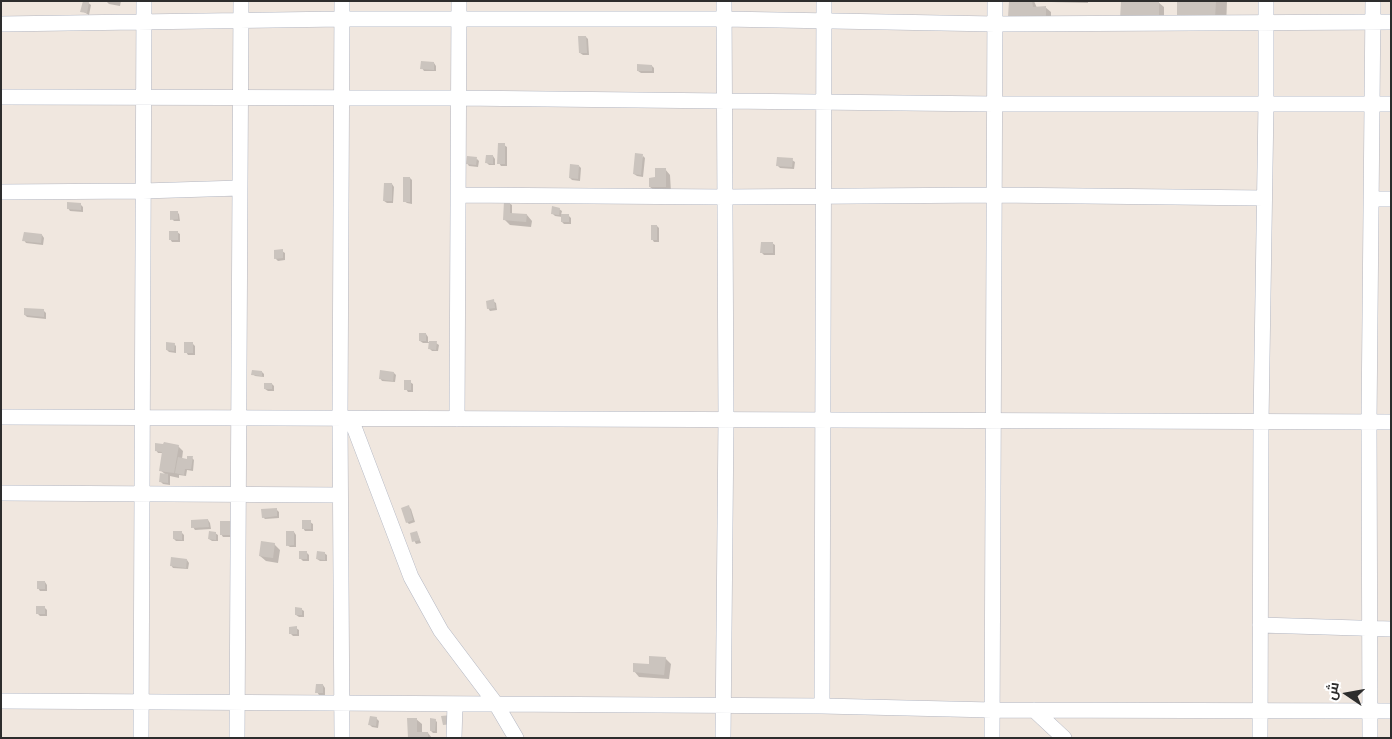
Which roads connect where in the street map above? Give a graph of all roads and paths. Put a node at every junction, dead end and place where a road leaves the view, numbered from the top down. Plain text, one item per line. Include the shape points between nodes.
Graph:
1 (144, 1) edge
2 (241, 1) edge
3 (342, 1) edge
4 (459, 1) edge
5 (724, 1) edge
6 (824, 1) edge
7 (995, 1) edge
8 (1266, 1) edge
9 (1373, 1) edge
10 (342, 19) junction
11 (459, 19) junction
12 (724, 19) junction
13 (240, 20) junction
14 (144, 22) junction
15 (824, 22) junction
16 (1373, 22) junction
17 (1391, 22) edge
18 (1, 24) edge
19 (995, 24) junction
20 (1266, 24) junction
21 (1, 97) edge
22 (144, 97) junction
23 (240, 98) junction
24 (341, 98) junction
25 (458, 98) junction
26 (725, 100) junction
27 (825, 102) junction
28 (994, 104) junction
29 (1266, 104) junction
30 (1372, 104) junction
31 (1391, 104) edge
32 (240, 188) junction
33 (144, 191) junction
34 (1, 192) edge
35 (458, 195) junction
36 (994, 195) junction
37 (825, 196) junction
38 (724, 197) junction
39 (1264, 198) junction
40 (1371, 199) junction
41 (1391, 199) edge
42 (1, 417) edge
43 (143, 418) junction
44 (239, 419) junction
45 (345, 419) junction
46 (726, 419) junction
47 (823, 419) junction
48 (457, 420) junction
49 (994, 421) junction
50 (1261, 422) junction
51 (1369, 422) junction
52 (1391, 422) edge
53 (1, 493) edge
54 (142, 493) junction
55 (238, 494) junction
56 (340, 495) junction
57 (1260, 625) junction
58 (1370, 628) junction
59 (1391, 628) edge
60 (1, 701) edge
61 (141, 702) junction
62 (237, 702) junction
63 (342, 704) junction
64 (455, 704) junction
65 (496, 704) junction
66 (723, 706) junction
67 (822, 706) junction
68 (992, 710) junction
69 (1034, 710) junction
70 (1260, 711) junction
71 (1370, 711) junction
72 (1391, 711) edge
73 (141, 738) edge
74 (237, 738) edge
75 (342, 738) edge
76 (454, 738) edge
77 (516, 738) edge
78 (723, 738) edge
79 (992, 738) edge
80 (1064, 738) edge
81 (1260, 738) edge
82 (1370, 738) edge

1 - 14 street
2 - 13 street
3 - 10 street
4 - 11 street
5 - 12 street
6 - 15 street
7 - 19 street
8 - 20 street
9 - 16 street
10 - 11 street
10 - 13 street
10 - 24 street
11 - 12 street
11 - 25 street
12 - 15 street
12 - 26 street
13 - 14 street
13 - 23 street
14 - 18 street
14 - 22 street
15 - 19 street
15 - 27 street
16 - 17 street
16 - 20 street
16 - 30 street
19 - 20 street
19 - 28 street
20 - 29 street
21 - 22 street
22 - 23 street
22 - 33 street
23 - 24 street
23 - 32 street
24 - 25 street
24 - 45 street
25 - 26 street
25 - 35 street
26 - 27 street
26 - 38 street
27 - 28 street
27 - 37 street
28 - 29 street
28 - 36 street
29 - 30 street
29 - 39 street
30 - 31 street
30 - 40 street
32 - 33 street
32 - 44 street
33 - 34 street
33 - 43 street
35 - 38 street
35 - 48 street
36 - 37 street
36 - 39 street
36 - 49 street
37 - 38 street
37 - 47 street
38 - 46 street
39 - 50 street
40 - 41 street
40 - 51 street
42 - 43 street
43 - 44 street
43 - 54 street
44 - 45 street
44 - 55 street
45 - 48 street
45 - 56 street
45 - 65 street via 411,577 441,631
46 - 47 street
46 - 48 street
46 - 66 street
47 - 49 street
47 - 67 street
49 - 50 street
49 - 68 street
50 - 51 street
50 - 57 street
51 - 52 street
51 - 58 street
53 - 54 street
54 - 55 street
54 - 61 street
55 - 56 street
55 - 62 street
56 - 63 street
57 - 58 street
57 - 70 street
58 - 59 street
58 - 71 street
60 - 61 street
61 - 62 street
61 - 73 street
62 - 63 street
62 - 74 street
63 - 64 street
63 - 75 street
64 - 65 street
64 - 76 street
65 - 66 street
65 - 77 street
66 - 67 street
66 - 78 street
67 - 68 street
68 - 69 street
68 - 79 street
69 - 70 street
69 - 80 street
70 - 71 street
70 - 81 street
71 - 72 street
71 - 82 street

